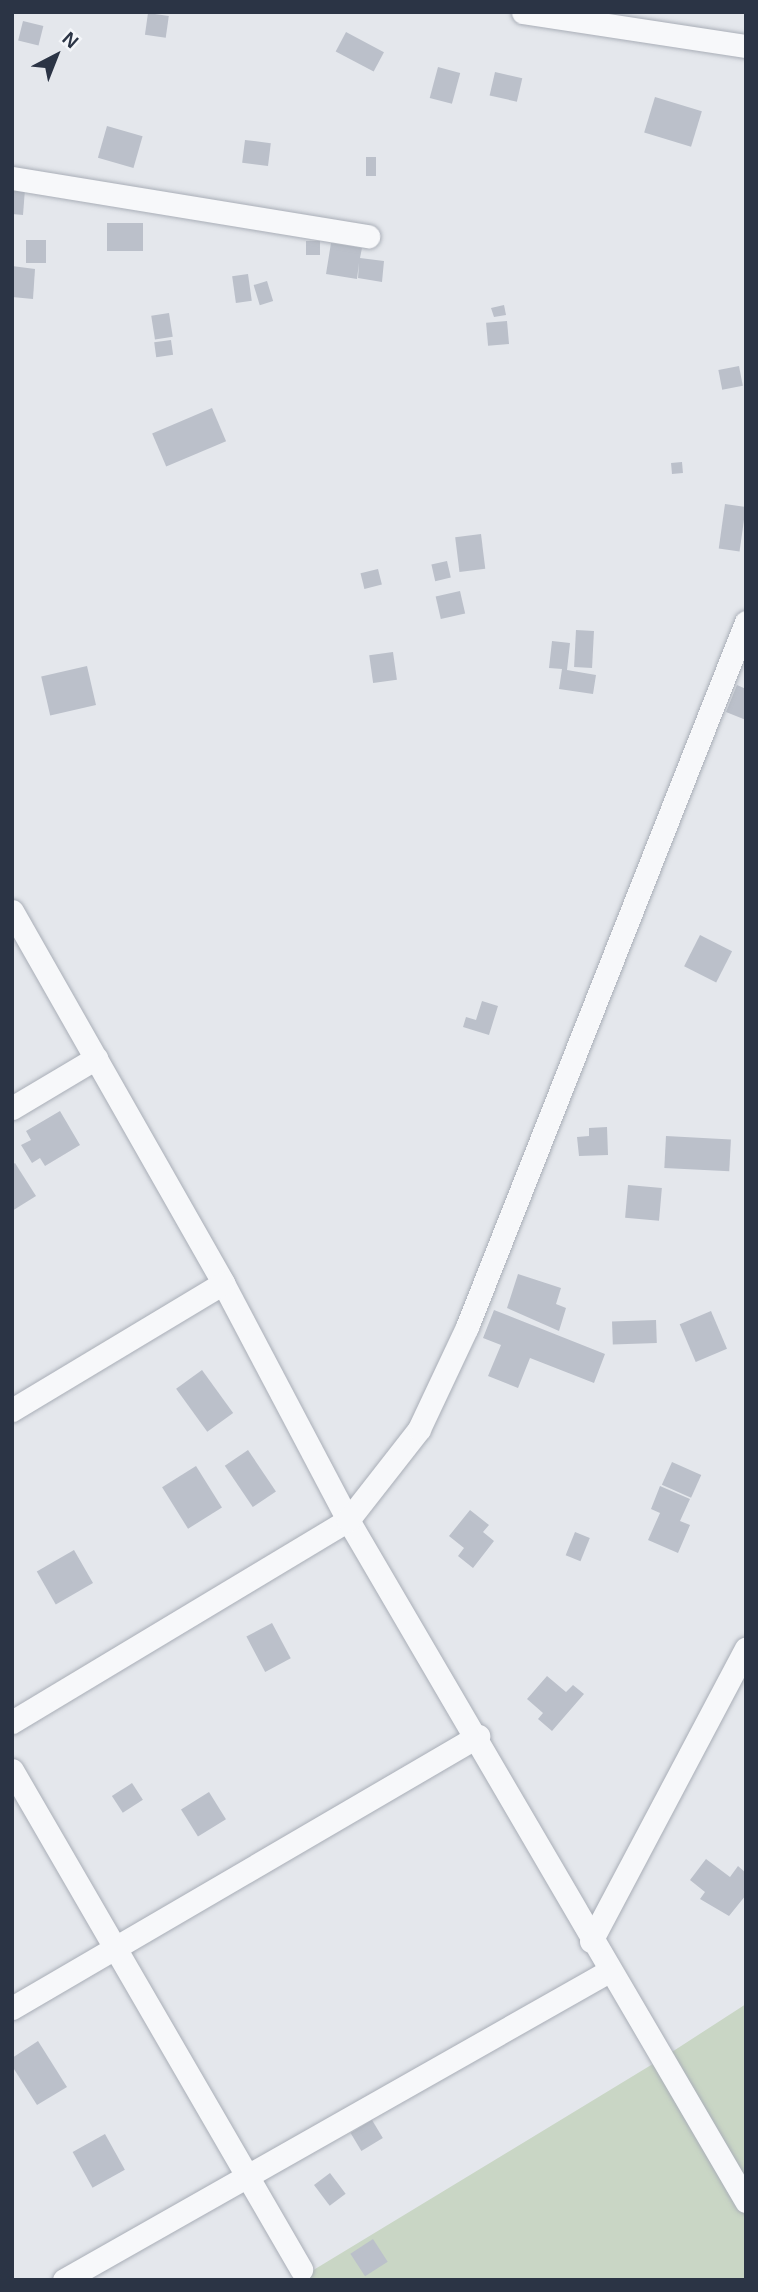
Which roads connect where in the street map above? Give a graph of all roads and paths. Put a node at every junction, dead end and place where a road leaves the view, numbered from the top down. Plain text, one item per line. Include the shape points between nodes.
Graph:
1 (523, 12) edge
2 (746, 46) edge
3 (12, 178) edge
4 (368, 236) dead end
5 (746, 622) edge
6 (12, 912) edge
7 (96, 1058) junction
8 (12, 1108) edge
9 (223, 1283) junction
10 (12, 1410) edge
11 (348, 1520) junction
12 (746, 1648) edge
13 (12, 1722) edge
14 (478, 1736) junction
15 (12, 1770) edge
16 (591, 1941) junction
17 (115, 1948) junction
18 (609, 1971) junction
19 (12, 2008) edge
20 (246, 2173) junction
21 (746, 2201) edge
22 (301, 2269) dead end
23 (64, 2280) edge

1 - 2 street
3 - 4 street
5 - 11 street via 467,1327 419,1429
6 - 7 street
7 - 8 street
7 - 9 street
9 - 10 street
9 - 11 street
11 - 13 street
11 - 14 street
12 - 16 street
14 - 16 street
14 - 17 street
15 - 17 street
16 - 18 street
17 - 19 street
17 - 20 street
18 - 20 street
18 - 21 street
20 - 22 street
20 - 23 street

